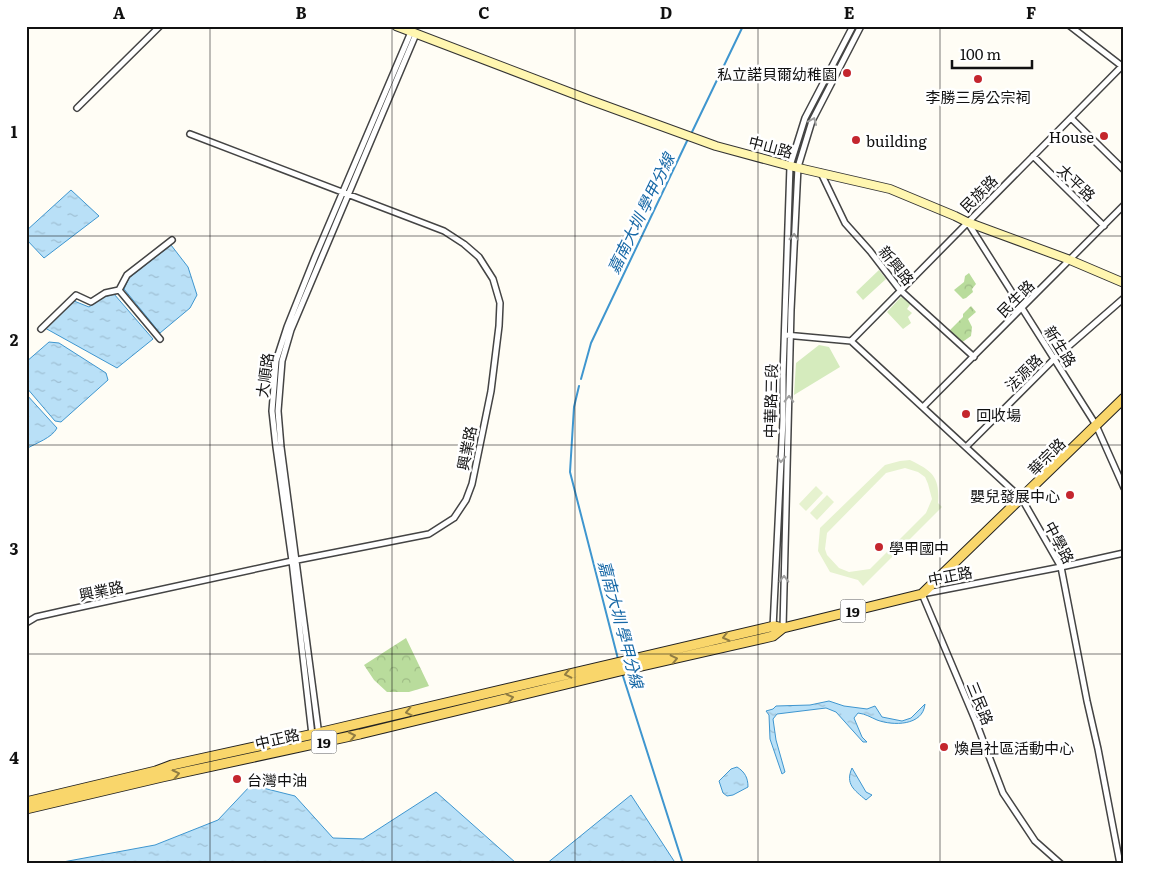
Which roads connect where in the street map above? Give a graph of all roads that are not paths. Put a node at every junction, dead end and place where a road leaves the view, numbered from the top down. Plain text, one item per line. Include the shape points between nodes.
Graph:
1 (160, 26) edge
2 (396, 26) edge
3 (853, 26) edge
4 (861, 26) edge
5 (1070, 26) edge
6 (414, 33) junction
7 (1123, 66) edge
8 (77, 108) dead end
9 (1071, 118) junction
10 (190, 134) dead end
11 (1033, 156) junction
12 (794, 166) junction
13 (1124, 170) edge
14 (821, 173) junction
15 (347, 193) junction
16 (1124, 205) edge
17 (967, 222) junction
18 (1104, 226) junction
19 (172, 240) dead end
20 (1070, 260) junction
21 (1124, 283) edge
22 (119, 290) junction
23 (900, 290) junction
24 (1124, 298) edge
25 (1022, 308) junction
26 (41, 329) dead end
27 (788, 336) junction
28 (160, 339) dead end
29 (851, 340) junction
30 (974, 357) junction
31 (1054, 358) junction
32 (1124, 398) edge
33 (923, 408) junction
34 (1096, 426) junction
35 (966, 447) junction
36 (1124, 488) edge
37 (1022, 499) junction
38 (1124, 553) edge
39 (294, 561) junction
40 (1061, 567) junction
41 (922, 594) junction
42 (26, 623) edge
43 (774, 626) junction
44 (783, 628) junction
45 (773, 636) junction
46 (622, 666) junction
47 (315, 734) junction
48 (317, 743) junction
49 (240, 750) junction
50 (241, 760) junction
51 (26, 802) edge
52 (26, 809) edge
53 (1061, 864) edge
54 (1120, 864) edge

1 - 8 street
2 - 6 main road, 中山路
3 - 12 street via 805,118
12 -> 4 street via 812,121
5 - 7 street
6 - 12 main road, 中山路 via 681,134
6 - 15 street, 大順路
7 - 9 street, 民族路
9 - 11 street, 民族路
9 - 13 street
10 - 15 street, 興業路
11 - 17 street, 民族路
11 - 18 street, 太平路
12 - 14 main road, 中山路
12 - 27 street, 中華路三段
14 - 17 main road, 中山路 via 890,189
14 - 23 street, 新興路 via 845,223
15 - 39 street, 大順路 via 291,330 282,361 278,410
15 - 39 street, 興業路 via 444,231 480,256 493,279 500,303 491,391 472,484 454,518 429,534
16 - 18 street, 民生路
17 - 20 main road, 中山路
17 - 23 street, 民族路
17 - 25 street, 新生路
18 - 20 street, 民生路
19 - 22 street via 127,275
20 - 21 main road, 中山路
20 - 25 street, 民生路
22 - 26 street via 105,293 91,302 76,295
22 - 28 street
23 - 29 street, 民族路
23 - 30 street, 新興路
24 - 31 street, 法源路
25 - 30 street, 民生路
25 - 31 street, 新生路
27 - 29 street
27 -> 43 street, 中華路三段
44 -> 27 street, 中華路三段
29 - 33 street, 中學路
30 - 33 street, 民生路
31 - 34 street, 新生路
31 - 35 street, 法源路
32 - 34 main road, 華宗路 / 19
33 - 35 street, 中學路
34 - 36 street, 新生路
34 - 37 main road, 華宗路 / 19
35 - 37 street, 中學路
37 - 40 street, 中學路
37 - 41 main road, 華宗路 / 19
38 - 40 street, 中正路
39 - 42 street, 興業路 via 36,617
39 - 47 street, 大順路
40 - 41 street, 中正路
40 - 54 street, 中學路
41 - 44 main road, 中正路 / 19
41 - 53 street, 三民路 via 1003,793 1035,840
43 - 44 main road, 19
43 - 45 street, 中華路三段
43 -> 46 main road, 中正路 / 19
44 - 45 main road, 19
46 -> 45 main road, 中正路 / 19
46 -> 47 main road, 中正路 / 19
48 -> 46 main road, 中正路 / 19
47 - 48 street, 大順路
47 - 49 main road, 中正路 / 19
48 - 50 main road, 中正路 / 19
49 - 50 main road
49 - 51 main road, 中正路 / 19
52 -> 50 main road, 中正路 / 19

